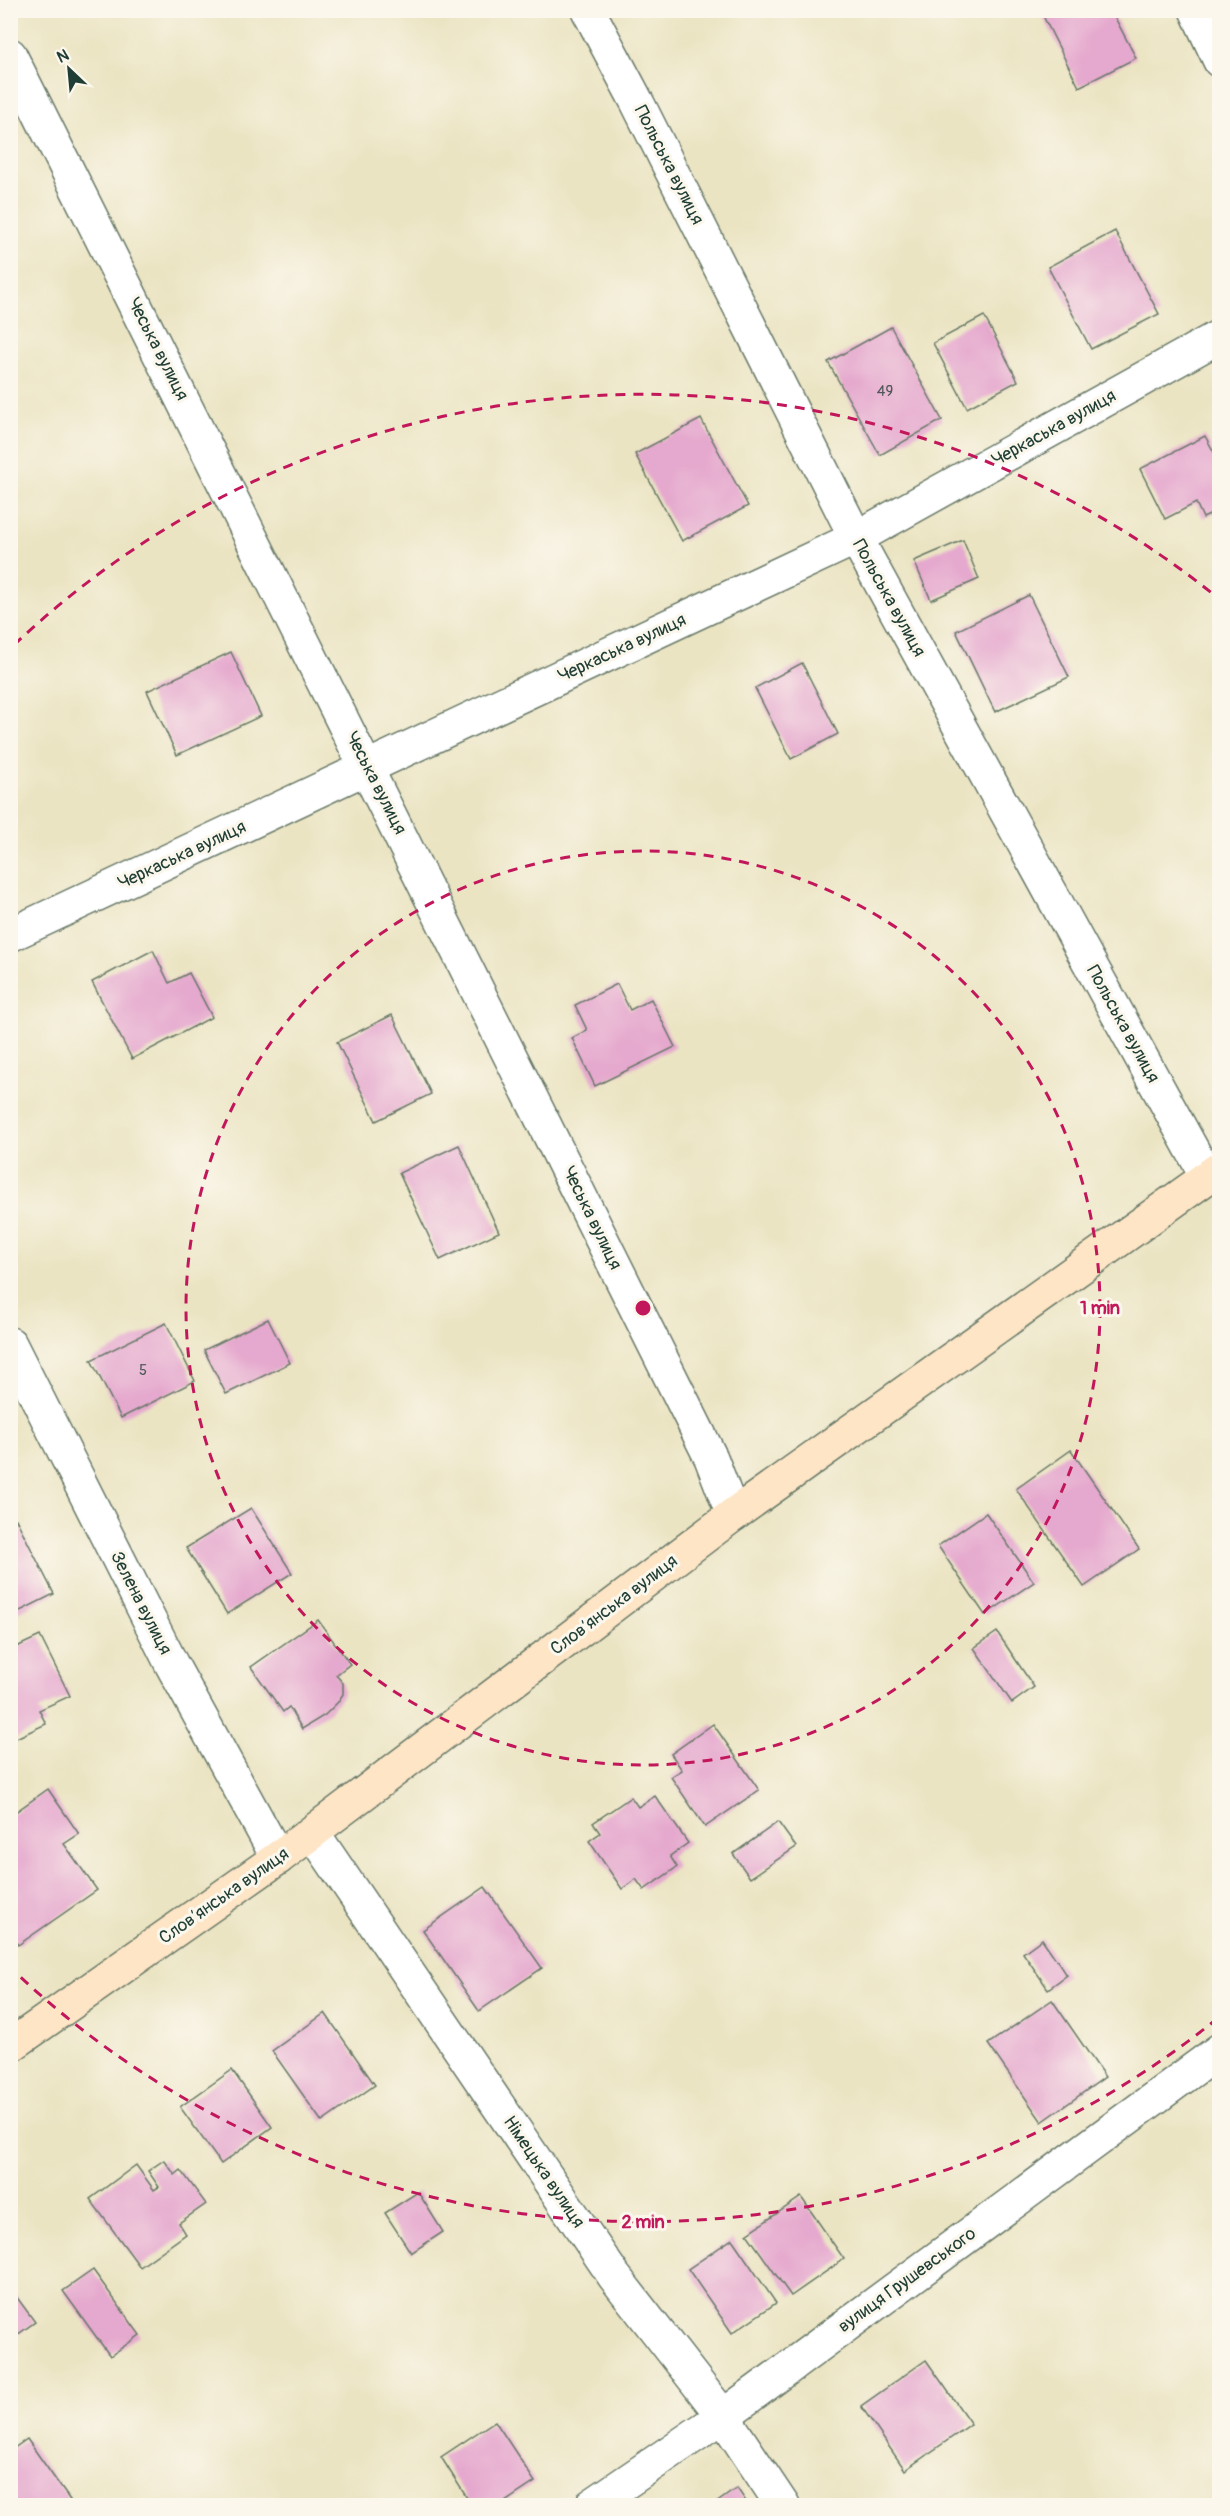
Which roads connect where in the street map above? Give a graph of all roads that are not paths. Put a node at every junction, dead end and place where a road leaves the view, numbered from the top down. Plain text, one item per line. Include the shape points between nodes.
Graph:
1 (588, 10) edge
2 (1196, 10) edge
3 (10, 55) edge
4 (1220, 61) edge
5 (1220, 336) edge
6 (856, 538) junction
7 (368, 768) junction
8 (10, 935) edge
9 (1214, 1172) edge
10 (10, 1344) edge
11 (733, 1515) junction
12 (313, 1833) junction
13 (278, 1858) junction
14 (10, 2046) edge
15 (1220, 2050) edge
16 (723, 2416) junction
17 (591, 2505) edge
18 (783, 2505) edge

1 - 6 street, Польська вулиця
2 - 4 street
3 - 7 street, Чеська вулиця
5 - 6 street, Черкаська вулиця
6 - 7 street, Черкаська вулиця
6 - 9 street, Польська вулиця
7 - 8 street, Черкаська вулиця
7 - 11 street, Чеська вулиця via 711,1458
9 - 11 street, Словʼянська вулиця
10 - 13 street, Зелена вулиця via 172,1665
11 - 12 street, Словʼянська вулиця
12 - 13 street, Словʼянська вулиця
12 - 16 street, Німецька вулиця via 614,2276
13 - 14 street, Словʼянська вулиця
15 - 16 street, вулиця Грушевського
16 - 17 street, вулиця Грушевського
16 - 18 street, Німецька вулиця

